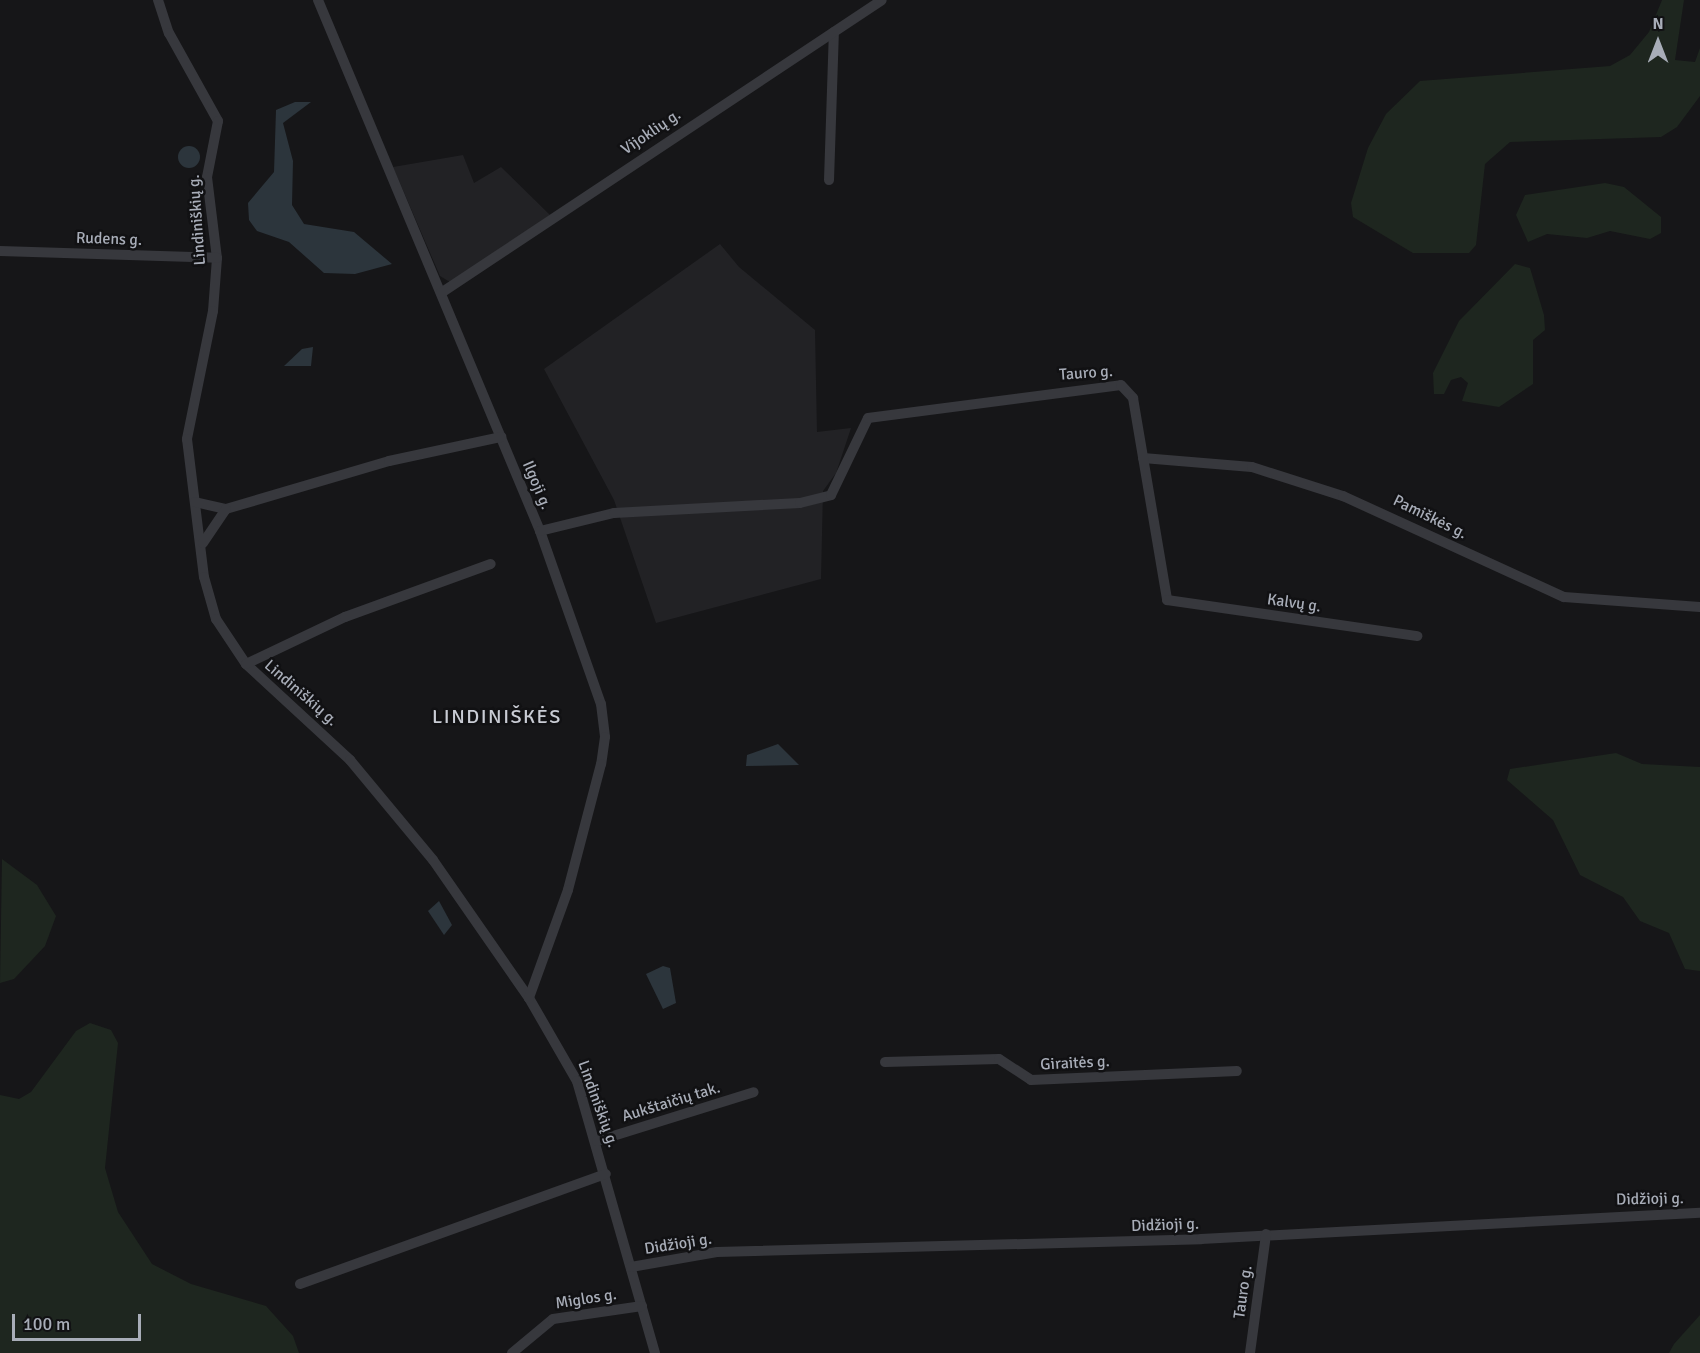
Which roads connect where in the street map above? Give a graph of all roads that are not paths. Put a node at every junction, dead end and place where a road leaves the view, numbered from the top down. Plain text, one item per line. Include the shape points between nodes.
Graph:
1 (158, 0) edge
2 (318, 0) edge
3 (882, 0) edge
4 (834, 32) junction
5 (829, 180) dead end
6 (0, 251) edge
7 (217, 258) junction
8 (441, 293) junction
9 (501, 437) junction
10 (1143, 458) junction
11 (195, 502) junction
12 (226, 510) junction
13 (540, 531) junction
14 (202, 543) junction
15 (491, 564) dead end
16 (1167, 600) joint
17 (1700, 607) edge
18 (1417, 636) dead end
19 (246, 664) junction
20 (529, 998) junction
21 (885, 1062) dead end
22 (1237, 1071) dead end
23 (754, 1092) dead end
24 (597, 1141) junction
25 (606, 1174) junction
26 (1700, 1213) edge
27 (1266, 1234) junction
28 (631, 1267) junction
29 (300, 1284) dead end
30 (642, 1305) junction
31 (512, 1353) edge
32 (655, 1353) edge
33 (1250, 1353) edge

1 - 7 street, Lindiniškių g. via 169,33 217,111 207,177
2 - 8 street, Ilgoji g.
3 - 4 street, Vijoklių g.
4 - 5 street
4 - 8 street, Vijoklių g.
6 - 7 street, Rudens g.
7 - 11 street, Lindiniškių g. via 209,348 187,439
8 - 9 street, Ilgoji g.
9 - 12 street via 388,461
9 - 13 street, Ilgoji g.
10 - 13 street, Tauro g. via 1133,398 1121,386 868,418 831,495 724,510 614,513
10 - 16 street, Tauro g.
10 - 17 street, Pamiškės g. via 1252,467 1289,478 1388,513 1564,597
11 - 12 street
11 - 14 street, Lindiniškių g.
12 - 14 street
13 - 20 street, Ilgoji g. via 601,704 605,737 568,890
14 - 19 street, Lindiniškių g. via 216,619
15 - 19 street via 345,617
16 - 18 street, Kalvų g.
19 - 20 street, Lindiniškių g. via 342,749 433,860
20 - 24 street, Lindiniškių g. via 577,1082
21 - 22 street, Giraitės g. via 999,1059 1031,1080
23 - 24 street, Aukštaičių tak.
24 - 25 street, Lindiniškių g.
25 - 28 street, Lindiniškių g.
25 - 29 street
26 - 27 street, Didžioji g.
27 - 28 street, Didžioji g. via 717,1252
27 - 33 street, Tauro g.
28 - 30 street, Lindiniškių g.
30 - 31 street, Miglos g. via 553,1319
30 - 32 street, Lindiniškių g.

